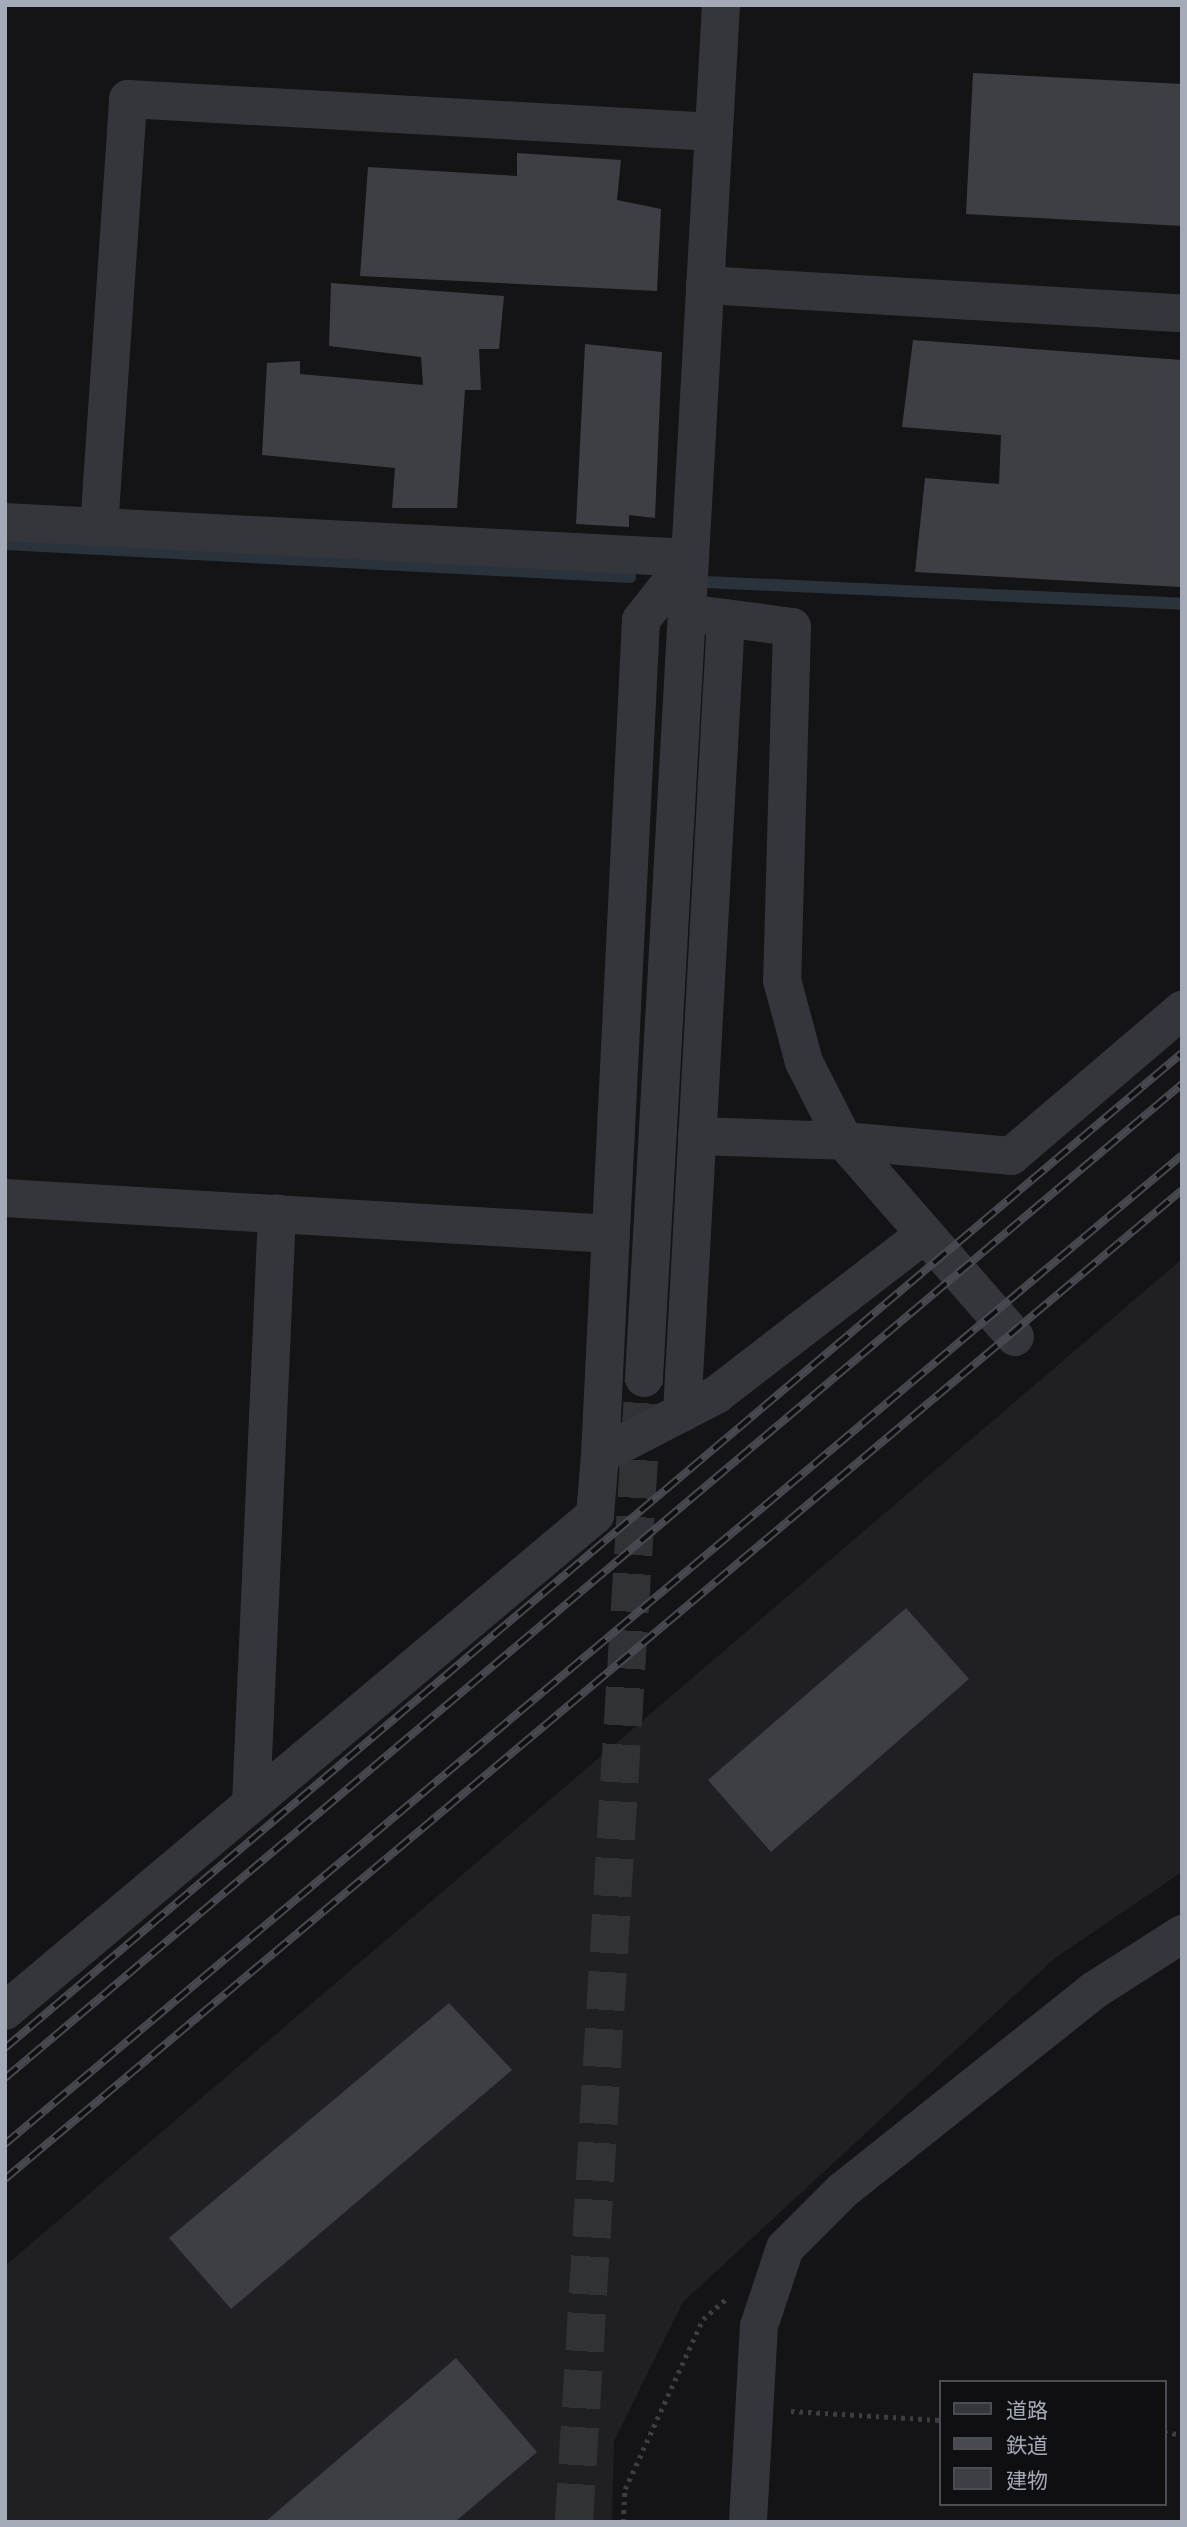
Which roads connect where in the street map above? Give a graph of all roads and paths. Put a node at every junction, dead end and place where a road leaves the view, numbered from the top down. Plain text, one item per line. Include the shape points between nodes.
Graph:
1 (721, 5) edge
2 (714, 132) junction
3 (705, 285) junction
4 (1182, 313) edge
5 (5, 522) edge
6 (99, 528) junction
7 (690, 558) junction
8 (687, 613) junction
9 (726, 618) junction
10 (1182, 1010) edge
11 (697, 1136) junction
12 (844, 1141) junction
13 (5, 1198) edge
14 (277, 1214) junction
15 (611, 1234) junction
16 (923, 1235) junction
17 (1015, 1337) dead end
18 (644, 1378) tunnel mouth
19 (682, 1413) junction
20 (600, 1455) junction
21 (251, 1804) junction
22 (1182, 1934) edge
23 (5, 2011) edge
24 (734, 2292) dead end
25 (756, 2409) junction
26 (939, 2420) edge
27 (623, 2522) edge
28 (748, 2522) edge

1 - 2 street
2 - 3 street
2 - 6 street via 128,99
3 - 4 street
3 - 7 street
5 - 6 street
6 - 7 street
7 - 8 street
7 - 15 street via 641,620
8 - 9 street
8 - 18 street
9 - 11 street
9 - 12 street via 792,626 782,980 804,1062
10 - 12 street via 1011,1156
11 - 12 street
11 - 19 street
12 - 16 street
13 - 14 street
14 - 15 street
14 - 21 street
15 - 20 street
16 - 17 street
16 - 19 street via 716,1395
19 - 20 street
20 - 21 street via 595,1515
21 - 23 street
22 - 25 street via 1082,2000 842,2191 785,2248 759,2326
24 - 27 path via 703,2319 625,2489
25 - 26 path
25 - 28 street

